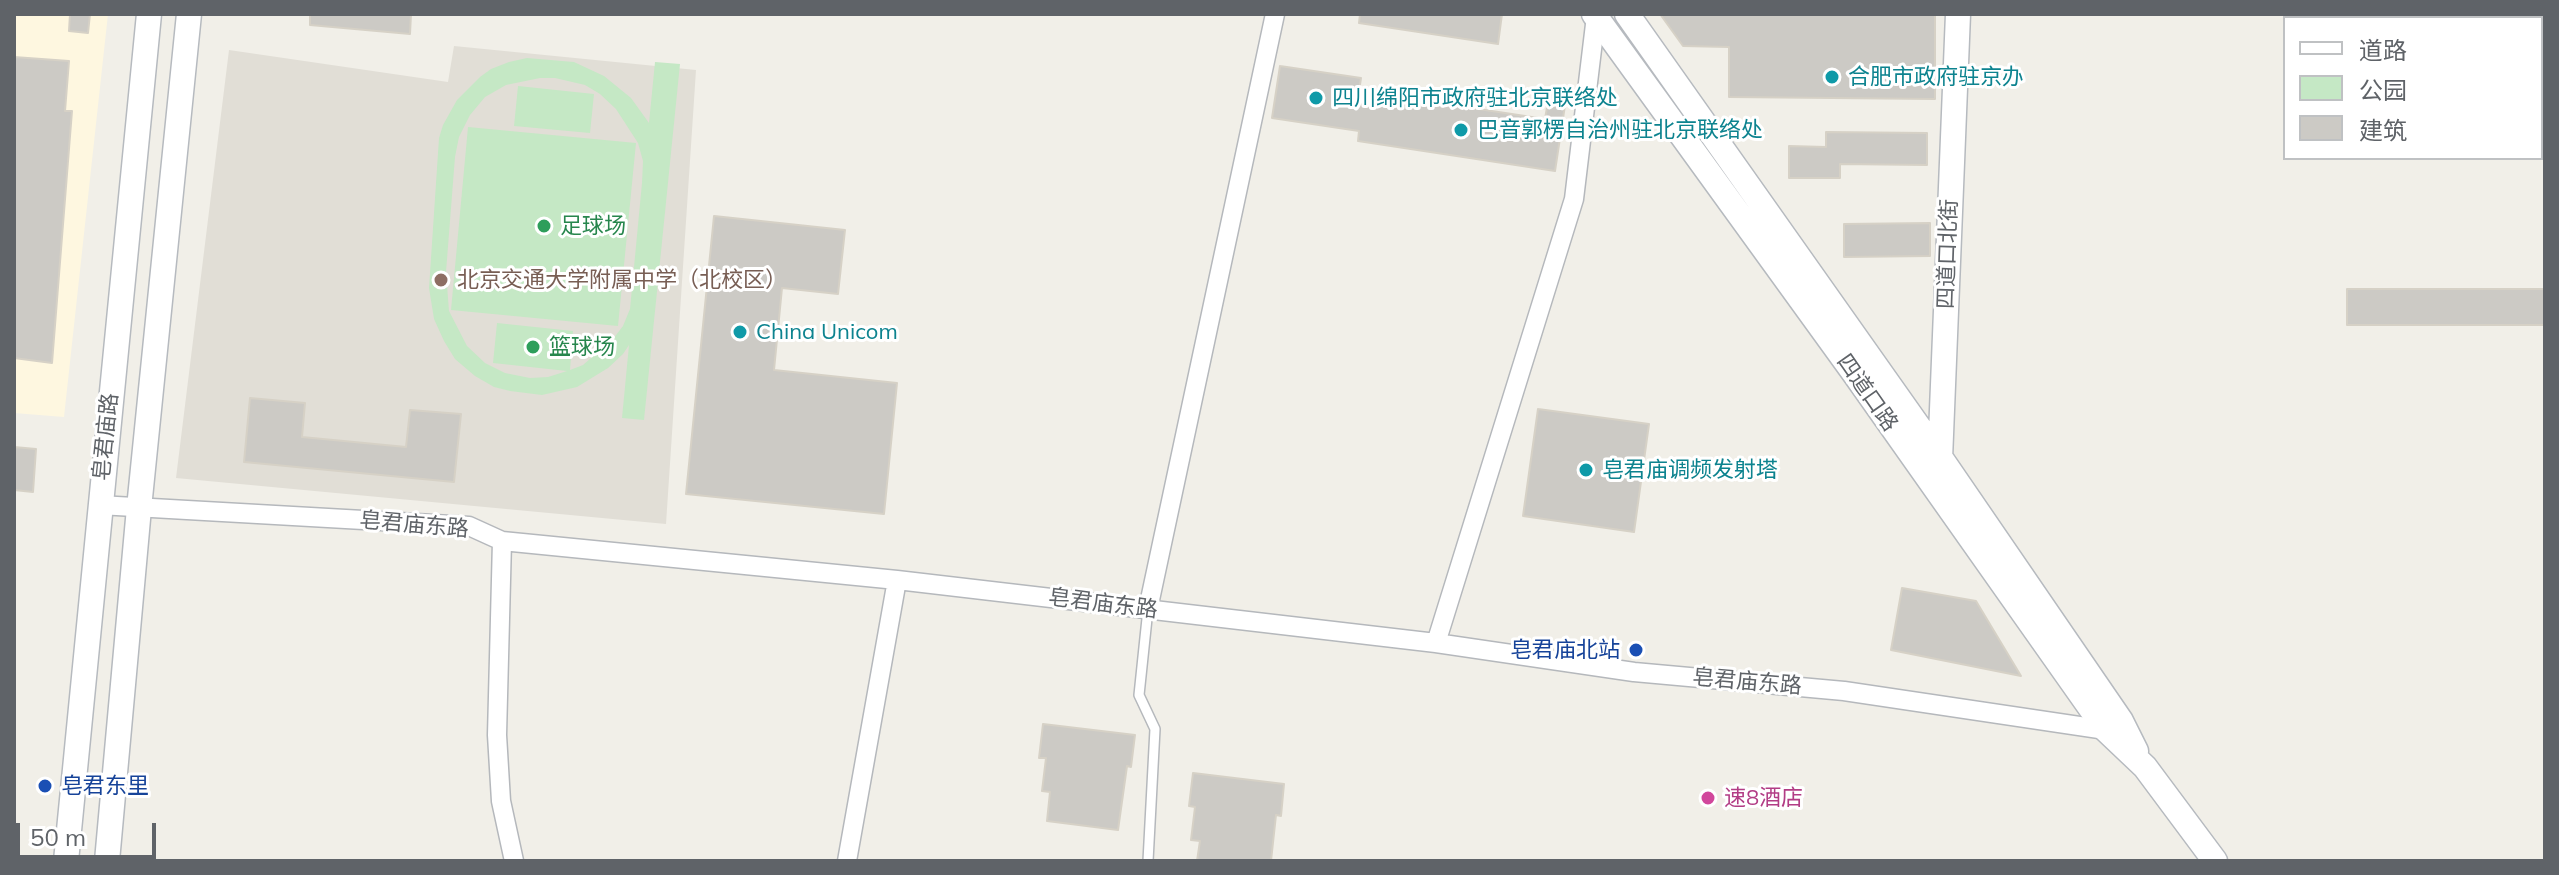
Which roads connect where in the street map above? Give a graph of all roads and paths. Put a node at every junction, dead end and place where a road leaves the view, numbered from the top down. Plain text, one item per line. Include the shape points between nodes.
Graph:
1 (149, 14) edge
2 (189, 14) edge
3 (1275, 14) edge
4 (1627, 14) edge
5 (1958, 14) edge
6 (1595, 15) edge
7 (1940, 457) junction
8 (1938, 494) junction
9 (99, 505) junction
10 (139, 508) junction
11 (502, 541) junction
12 (897, 580) junction
13 (1148, 609) junction
14 (1436, 643) junction
15 (2106, 730) junction
16 (2145, 767) junction
17 (66, 861) edge
18 (107, 861) edge
19 (514, 861) edge
20 (847, 861) edge
21 (1148, 861) edge
22 (2215, 861) edge

1 - 9 street, 皂君庙路
2 - 10 street, 皂君庙路
3 - 13 street
4 - 7 street, 四道口路
5 - 7 street, 四道口北街
6 - 8 street, 四道口路
6 - 14 street via 1574,199
7 - 8 street, 四道口北街
7 - 16 street, 四道口路 via 2121,721
8 - 15 street, 四道口路
9 - 10 street, 皂君庙东路
9 - 17 street, 皂君庙路
10 - 11 street, 皂君庙东路 via 469,526
10 - 18 street, 皂君庙路
11 - 12 street, 皂君庙东路
11 - 19 street via 497,735 501,801
12 - 13 street, 皂君庙东路
12 - 20 street
13 - 14 street, 皂君庙东路
13 - 21 lane via 1139,695 1155,729
14 - 15 street, 皂君庙东路 via 1634,672 1844,691
15 - 16 street, 四道口路
16 - 22 street, 四道口路

